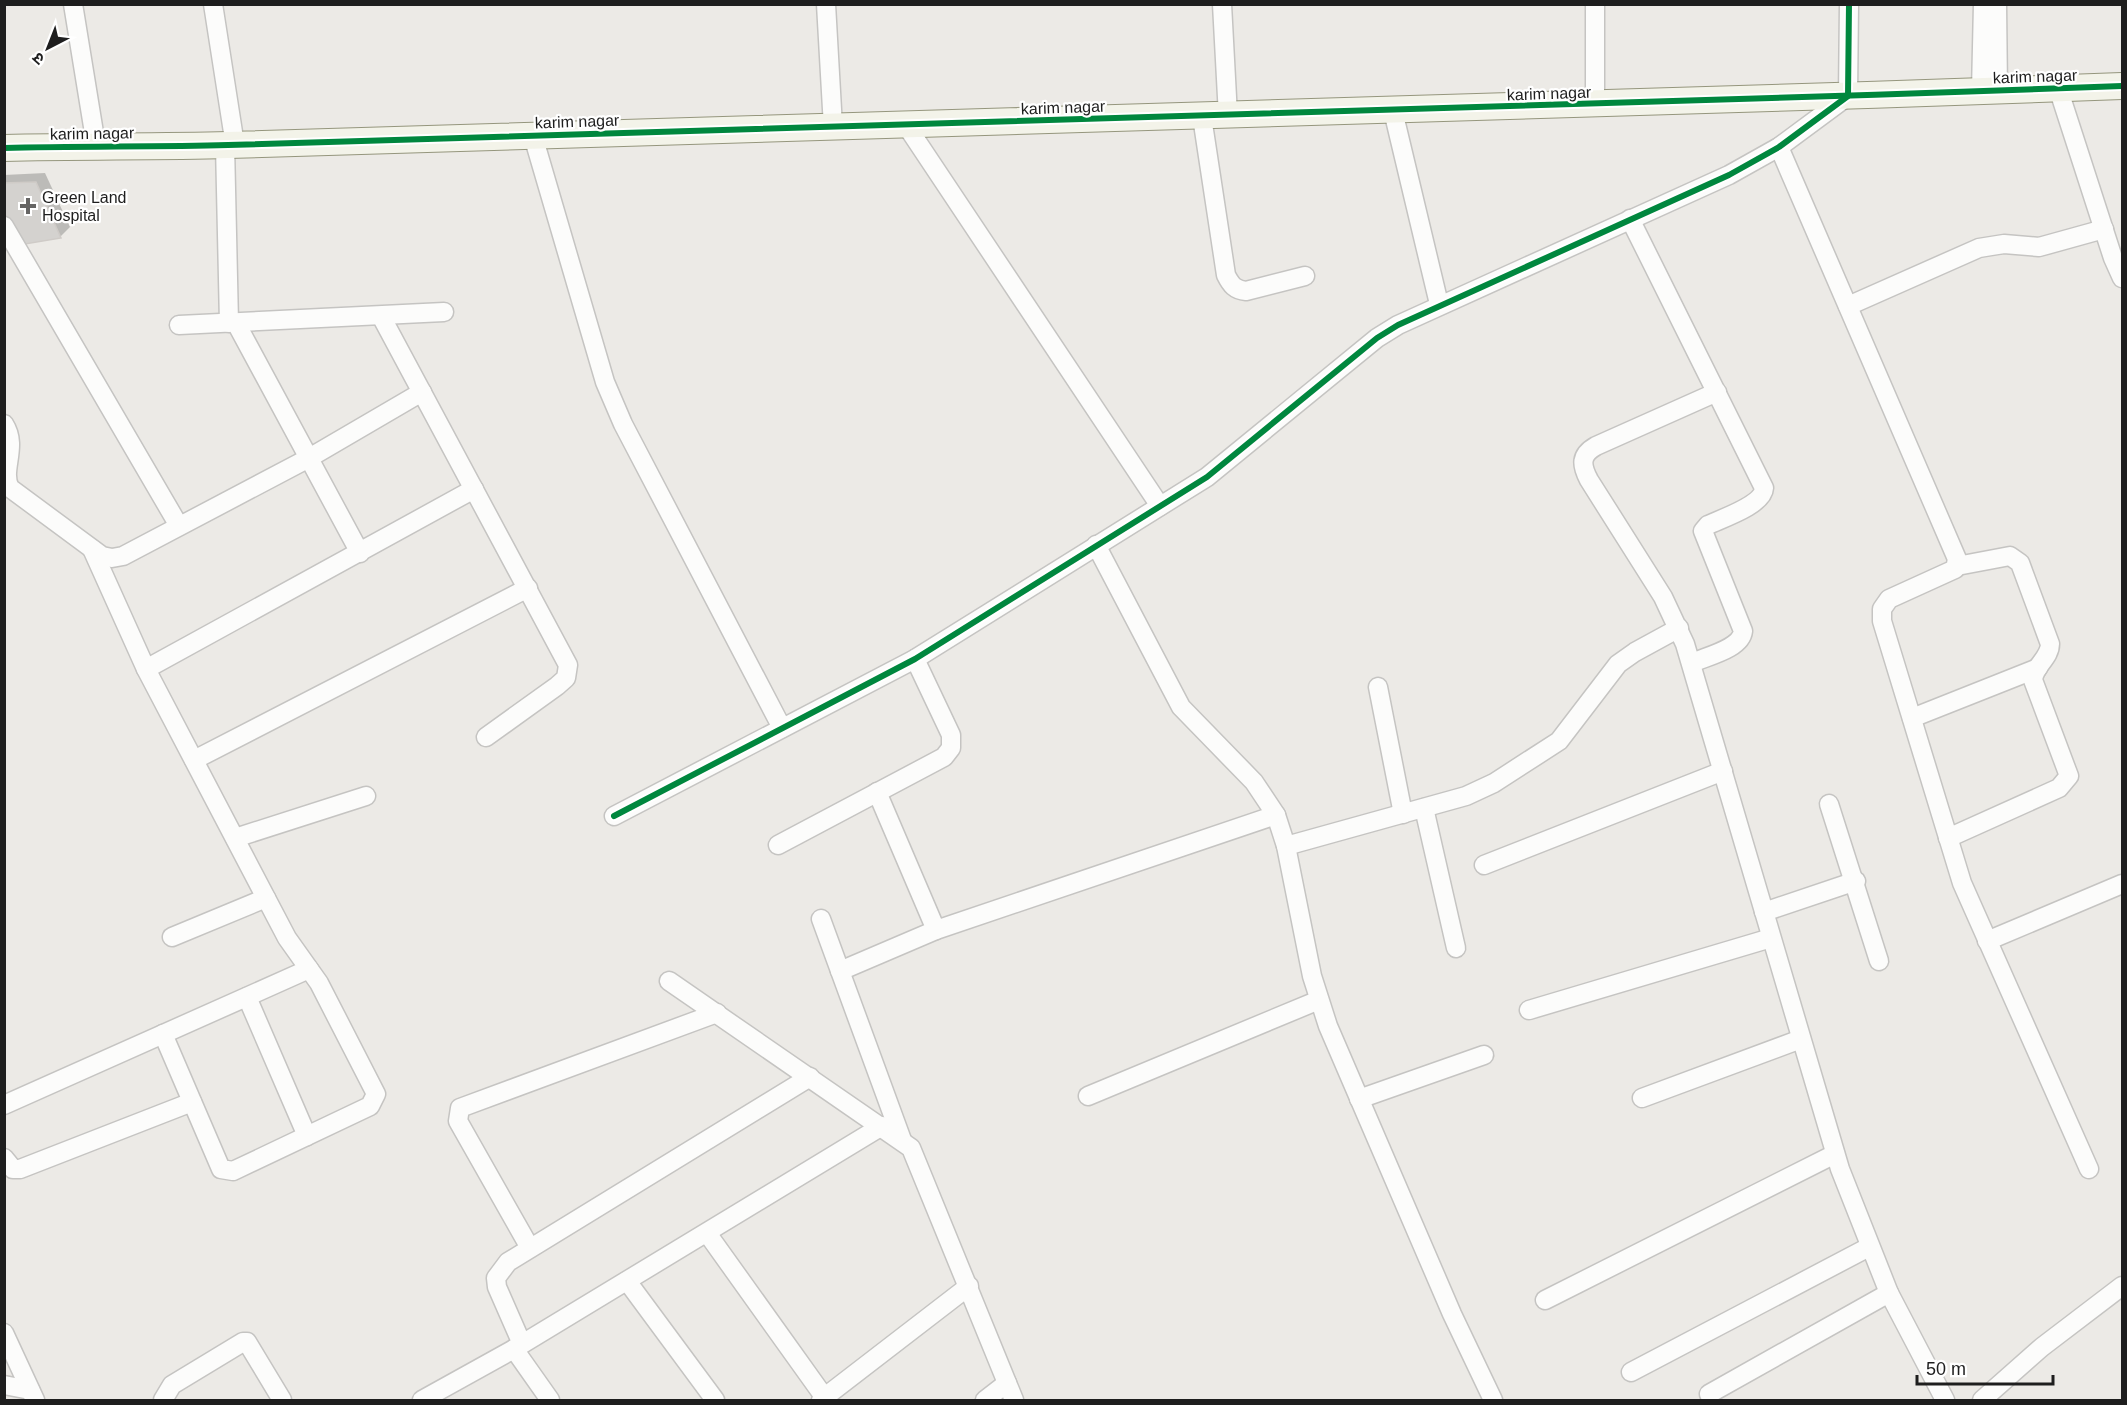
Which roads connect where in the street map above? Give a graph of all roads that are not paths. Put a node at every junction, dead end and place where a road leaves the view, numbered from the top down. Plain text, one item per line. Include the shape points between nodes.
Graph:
1 (73, 4) edge
2 (213, 4) edge
3 (826, 4) edge
4 (1222, 4) edge
5 (1595, 4) edge
6 (1849, 4) edge
7 (1983, 4) edge
8 (1997, 4) edge
9 (2122, 86) edge
10 (2058, 88) junction
11 (1990, 91) junction
12 (1848, 96) junction
13 (1595, 105) junction
14 (1393, 111) junction
15 (1228, 116) junction
16 (1202, 117) junction
17 (906, 125) junction
18 (833, 127) junction
19 (533, 136) junction
20 (96, 145) junction
21 (230, 145) junction
22 (1779, 147) junction
23 (4, 148) edge
24 (1630, 219) junction
25 (4, 226) edge
26 (2104, 230) junction
27 (1305, 276) dead end
28 (2122, 278) edge
29 (1439, 304) junction
30 (1848, 306) junction
31 (444, 312) dead end
32 (381, 316) junction
33 (232, 323) junction
34 (179, 325) dead end
35 (422, 392) junction
36 (1717, 392) junction
37 (4, 424) edge
38 (309, 458) junction
39 (474, 489) junction
40 (1160, 506) junction
41 (179, 526) junction
42 (1096, 545) junction
43 (92, 549) junction
44 (360, 553) junction
45 (1957, 566) junction
46 (528, 588) junction
47 (1679, 628) junction
48 (915, 659) junction
49 (1692, 663) junction
50 (2038, 668) junction
51 (146, 669) junction
52 (1378, 687) dead end
53 (1912, 718) junction
54 (782, 728) junction
55 (486, 737) dead end
56 (194, 760) junction
57 (1723, 771) junction
58 (877, 792) junction
59 (366, 796) dead end
60 (1828, 804) dead end
61 (1424, 808) junction
62 (1403, 814) junction
63 (1276, 815) junction
64 (615, 816) dead end
65 (235, 838) junction
66 (1948, 838) junction
67 (778, 845) dead end
68 (1286, 846) junction
69 (1484, 865) dead end
70 (1856, 882) junction
71 (2122, 884) edge
72 (266, 898) junction
73 (1764, 912) junction
74 (821, 919) dead end
75 (936, 930) junction
76 (172, 937) dead end
77 (1771, 938) junction
78 (1987, 941) junction
79 (1456, 948) dead end
80 (1880, 962) dead end
81 (309, 969) junction
82 (840, 971) junction
83 (669, 981) dead end
84 (247, 997) junction
85 (1319, 1000) junction
86 (1528, 1011) dead end
87 (717, 1014) junction
88 (164, 1034) junction
89 (1801, 1039) junction
90 (1484, 1055) dead end
91 (810, 1077) junction
92 (1088, 1096) dead end
93 (1642, 1098) dead end
94 (1359, 1099) junction
95 (192, 1102) junction
96 (4, 1105) edge
97 (882, 1126) junction
98 (307, 1136) junction
99 (902, 1140) junction
100 (1835, 1154) junction
101 (4, 1158) edge
102 (2089, 1169) dead end
103 (707, 1233) junction
104 (1869, 1247) junction
105 (530, 1248) junction
106 (627, 1281) junction
107 (969, 1286) junction
108 (2122, 1286) edge
109 (1888, 1293) junction
110 (1545, 1300) dead end
111 (4, 1333) edge
112 (518, 1347) junction
113 (1631, 1372) dead end
114 (1007, 1383) junction
115 (4, 1385) edge
116 (1709, 1394) dead end
117 (32, 1395) edge
118 (823, 1399) edge
119 (163, 1401) edge
120 (282, 1401) edge
121 (422, 1401) edge
122 (550, 1401) edge
123 (715, 1401) edge
124 (985, 1401) edge
125 (1014, 1401) edge
126 (1493, 1401) edge
127 (1945, 1401) edge
128 (1982, 1401) edge

1 - 20 street
2 - 21 street
3 - 18 street
4 - 15 street
5 - 13 street
6 - 12 street
7 - 11 street
8 - 11 street
9 - 10 street, karim nagar
10 - 11 street, karim nagar
10 - 26 street
11 - 12 street, karim nagar
12 - 13 street, karim nagar
12 - 22 street
13 - 14 street, karim nagar
14 - 15 street, karim nagar
14 - 29 street
15 - 16 street, karim nagar
16 - 17 street, karim nagar
16 - 27 street via 1226,275 1231,284 1246,291
17 - 18 street, karim nagar
17 - 40 street
18 - 19 street, karim nagar
19 - 21 street, karim nagar
19 - 54 street via 604,382
20 - 21 street, karim nagar
20 - 23 street, karim nagar
21 - 33 street
22 - 24 street via 1729,176
22 - 30 street
24 - 29 street
24 - 36 street
25 - 41 street
26 - 28 street
26 - 30 street via 2039,247 2004,244 1979,248
29 - 40 street via 1377,338 1224,464
30 - 45 street
31 - 32 street
32 - 33 street
32 - 35 street
33 - 34 street
33 - 38 street
35 - 38 street
35 - 39 street
36 - 47 street via 1589,450 1582,462 1589,480
36 - 49 street via 1763,483 1764,494 1757,502 1703,531 1743,636 1734,645
37 - 43 street via 11,442 5,477 10,488
38 - 41 street
38 - 44 street
39 - 44 street
39 - 46 street
40 - 42 street
41 - 43 street via 123,556 102,556
42 - 48 street
42 - 63 street via 1176,699 1254,782
43 - 51 street
44 - 51 street
45 - 50 street via 2010,556 2018,560 2050,644 2049,653
45 - 53 street via 1894,596 1882,609 1882,621
46 - 55 street via 568,665 566,678
46 - 56 street
47 - 49 street
47 - 61 street via 1618,664 1565,735 1552,746 1477,792
48 - 54 street
48 - 58 street via 951,735 951,748 944,757
49 - 57 street
50 - 53 street
50 - 66 street via 2033,680 2068,769 2066,783
51 - 56 street
52 - 62 street
53 - 66 street
54 - 64 street
56 - 65 street
57 - 69 street
57 - 73 street
58 - 67 street
58 - 75 street
59 - 65 street
60 - 70 street
61 - 62 street
61 - 79 street
62 - 68 street
63 - 68 street
63 - 75 street
65 - 72 street
66 - 78 street
68 - 85 street
70 - 73 street
70 - 80 street
71 - 78 street
72 - 76 street
72 - 81 street
73 - 77 street
74 - 82 street
75 - 82 street
77 - 86 street
77 - 89 street
78 - 102 street
81 - 84 street
81 - 98 street via 376,1094 370,1106
82 - 99 street
83 - 87 street
84 - 88 street
84 - 98 street
85 - 92 street
85 - 94 street
87 - 91 street
87 - 105 street via 460,1108 458,1121
88 - 95 street
88 - 96 street
89 - 93 street
89 - 100 street
90 - 94 street
91 - 97 street
91 - 105 street
94 - 126 street
95 - 98 street via 221,1169 226,1171
95 - 101 street via 20,1169 13,1168
97 - 99 street
97 - 103 street
99 - 107 street via 915,1155
100 - 104 street
100 - 110 street
103 - 106 street
103 - 118 street
104 - 109 street
104 - 113 street
105 - 112 street via 508,1262 496,1278
106 - 112 street
106 - 123 street
107 - 114 street
107 - 118 street
108 - 128 street via 2042,1347
109 - 116 street
109 - 127 street
111 - 117 street
112 - 121 street
112 - 122 street
114 - 124 street
114 - 125 street
115 - 117 street
119 - 120 street via 172,1385 243,1342 251,1344

